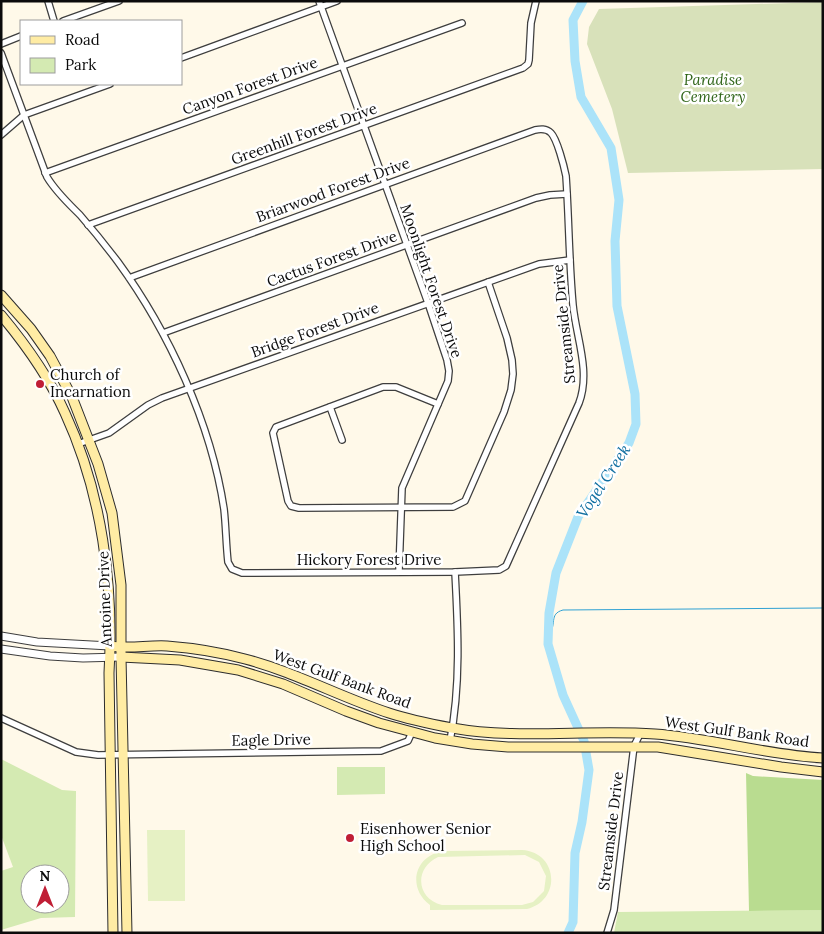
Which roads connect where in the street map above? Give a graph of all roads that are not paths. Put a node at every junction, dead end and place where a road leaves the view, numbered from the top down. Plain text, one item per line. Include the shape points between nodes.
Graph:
1 (48, 1) edge
2 (336, 1) edge
3 (536, 1) edge
4 (116, 2) edge
5 (320, 4) edge
6 (54, 20) edge
7 (66, 20) edge
8 (462, 23) dead end
9 (20, 36) edge
10 (1, 44) edge
11 (1, 53) edge
12 (182, 58) edge
13 (342, 66) junction
14 (107, 85) edge
15 (24, 115) junction
16 (364, 126) junction
17 (546, 130) joint
18 (1, 134) edge
19 (45, 173) junction
20 (385, 185) junction
21 (567, 194) junction
22 (88, 225) junction
23 (407, 245) junction
24 (570, 260) junction
25 (129, 278) junction
26 (488, 282) junction
27 (1, 295) edge
28 (428, 303) junction
29 (1, 315) edge
30 (163, 333) junction
31 (188, 390) junction
32 (438, 404) junction
33 (330, 408) junction
34 (342, 440) dead end
35 (90, 441) junction
36 (78, 444) junction
37 (401, 507) junction
38 (506, 566) joint
39 (399, 571) junction
40 (456, 572) junction
41 (1, 636) edge
42 (30, 641) junction
43 (110, 646) junction
44 (167, 646) junction
45 (1, 649) edge
46 (206, 650) junction
47 (121, 652) junction
48 (29, 653) junction
49 (110, 657) junction
50 (166, 659) junction
51 (202, 663) junction
52 (375, 708) junction
53 (1, 718) edge
54 (369, 719) junction
55 (453, 728) junction
56 (412, 732) junction
57 (549, 734) junction
58 (640, 734) junction
59 (450, 741) junction
60 (634, 746) junction
61 (549, 748) junction
62 (748, 748) junction
63 (123, 754) junction
64 (110, 755) junction
65 (823, 758) edge
66 (746, 762) junction
67 (823, 772) edge
68 (113, 872) junction
69 (125, 872) junction
70 (113, 911) junction
71 (126, 911) junction
72 (113, 933) edge
73 (126, 933) edge
74 (607, 933) edge

1 - 6 street
2 - 5 street
3 - 16 street, Greenhill Forest Drive via 526,65
4 - 7 street
5 - 12 street
5 - 13 street, Moonlight Forest Drive
8 - 13 street, Canyon Forest Drive
9 - 10 street
11 - 15 street
13 - 16 street, Moonlight Forest Drive
13 - 19 street, Canyon Forest Drive
14 - 15 street
15 - 18 street
15 - 19 street
16 - 20 street, Moonlight Forest Drive
16 - 22 street, Greenhill Forest Drive
17 - 20 street, Briarwood Forest Drive via 535,130
17 - 21 street, Streamside Drive via 551,133 564,167
19 - 22 street via 59,194
20 - 23 street, Moonlight Forest Drive
20 - 25 street, Briarwood Forest Drive
21 - 23 street, Cactus Forest Drive via 536,198
21 - 24 street, Streamside Drive
22 - 25 street
23 - 28 street, Moonlight Forest Drive
23 - 30 street, Cactus Forest Drive
24 - 26 street, Bridge Forest Drive via 539,264
24 - 38 street, Streamside Drive via 583,390
25 - 30 street
26 - 28 street, Bridge Forest Drive
26 - 37 street via 512,360 512,382 504,412 465,501 453,507
27 - 35 main road, Antoine Drive via 50,356
28 - 31 street, Bridge Forest Drive
28 - 32 street, Moonlight Forest Drive via 448,365 448,381
29 - 36 main road, Antoine Drive via 42,372
30 - 31 street
31 - 35 street, Bridge Forest Drive via 150,404 119,427
31 - 39 street, Hickory Forest Drive via 216,470 224,508 228,562 232,569 242,573
32 - 33 street via 396,387 383,387
32 - 37 street, Moonlight Forest Drive via 402,488
33 - 34 street
33 - 37 street via 276,428 273,433 291,506
35 - 36 street, Bridge Forest Drive
35 - 47 main road, Antoine Drive via 114,525 121,585
36 - 43 main road, Antoine Drive via 104,547
37 - 39 street, Moonlight Forest Drive
38 - 40 street, Hickory Forest Drive via 500,570
39 - 40 street, Hickory Forest Drive
40 - 55 street via 457,696
41 - 42 street, West Gulf Bank Road
42 - 43 street, West Gulf Bank Road
42 - 48 street
43 - 47 main road, West Gulf Bank Road
43 - 49 main road, Antoine Drive
44 - 46 main road, West Gulf Bank Road
44 - 47 main road, West Gulf Bank Road via 140,646
44 - 50 main road
45 - 48 street, West Gulf Bank Road
46 - 51 main road
46 - 52 main road, West Gulf Bank Road via 268,665
47 - 49 street, West Gulf Bank Road
47 - 50 main road, West Gulf Bank Road
47 - 63 main road, Antoine Drive
48 - 49 street, West Gulf Bank Road
49 - 64 main road, Antoine Drive
50 - 51 main road, West Gulf Bank Road
51 - 54 main road, West Gulf Bank Road via 283,684
52 - 54 main road
52 - 55 main road, West Gulf Bank Road
53 - 64 street, Eagle Drive via 76,752
54 - 56 main road, West Gulf Bank Road
55 - 57 main road, West Gulf Bank Road via 491,733
55 - 59 street
56 - 59 main road, West Gulf Bank Road
56 - 63 street, Eagle Drive via 408,741 381,751
57 - 58 main road, West Gulf Bank Road
57 - 61 main road
58 - 60 street, Streamside Drive
58 - 62 main road, West Gulf Bank Road
59 - 61 main road, West Gulf Bank Road
60 - 61 main road, West Gulf Bank Road
60 - 66 main road, West Gulf Bank Road
60 - 74 street, Streamside Drive via 614,910
62 - 65 main road, West Gulf Bank Road
62 - 66 main road
63 - 64 street, Eagle Drive
63 - 69 main road, Antoine Drive
64 - 68 main road, Antoine Drive
66 - 67 main road, West Gulf Bank Road
68 - 69 main road
68 - 70 main road, Antoine Drive
69 - 71 main road, Antoine Drive
70 - 71 main road
70 - 72 main road, Antoine Drive
71 - 73 main road, Antoine Drive

